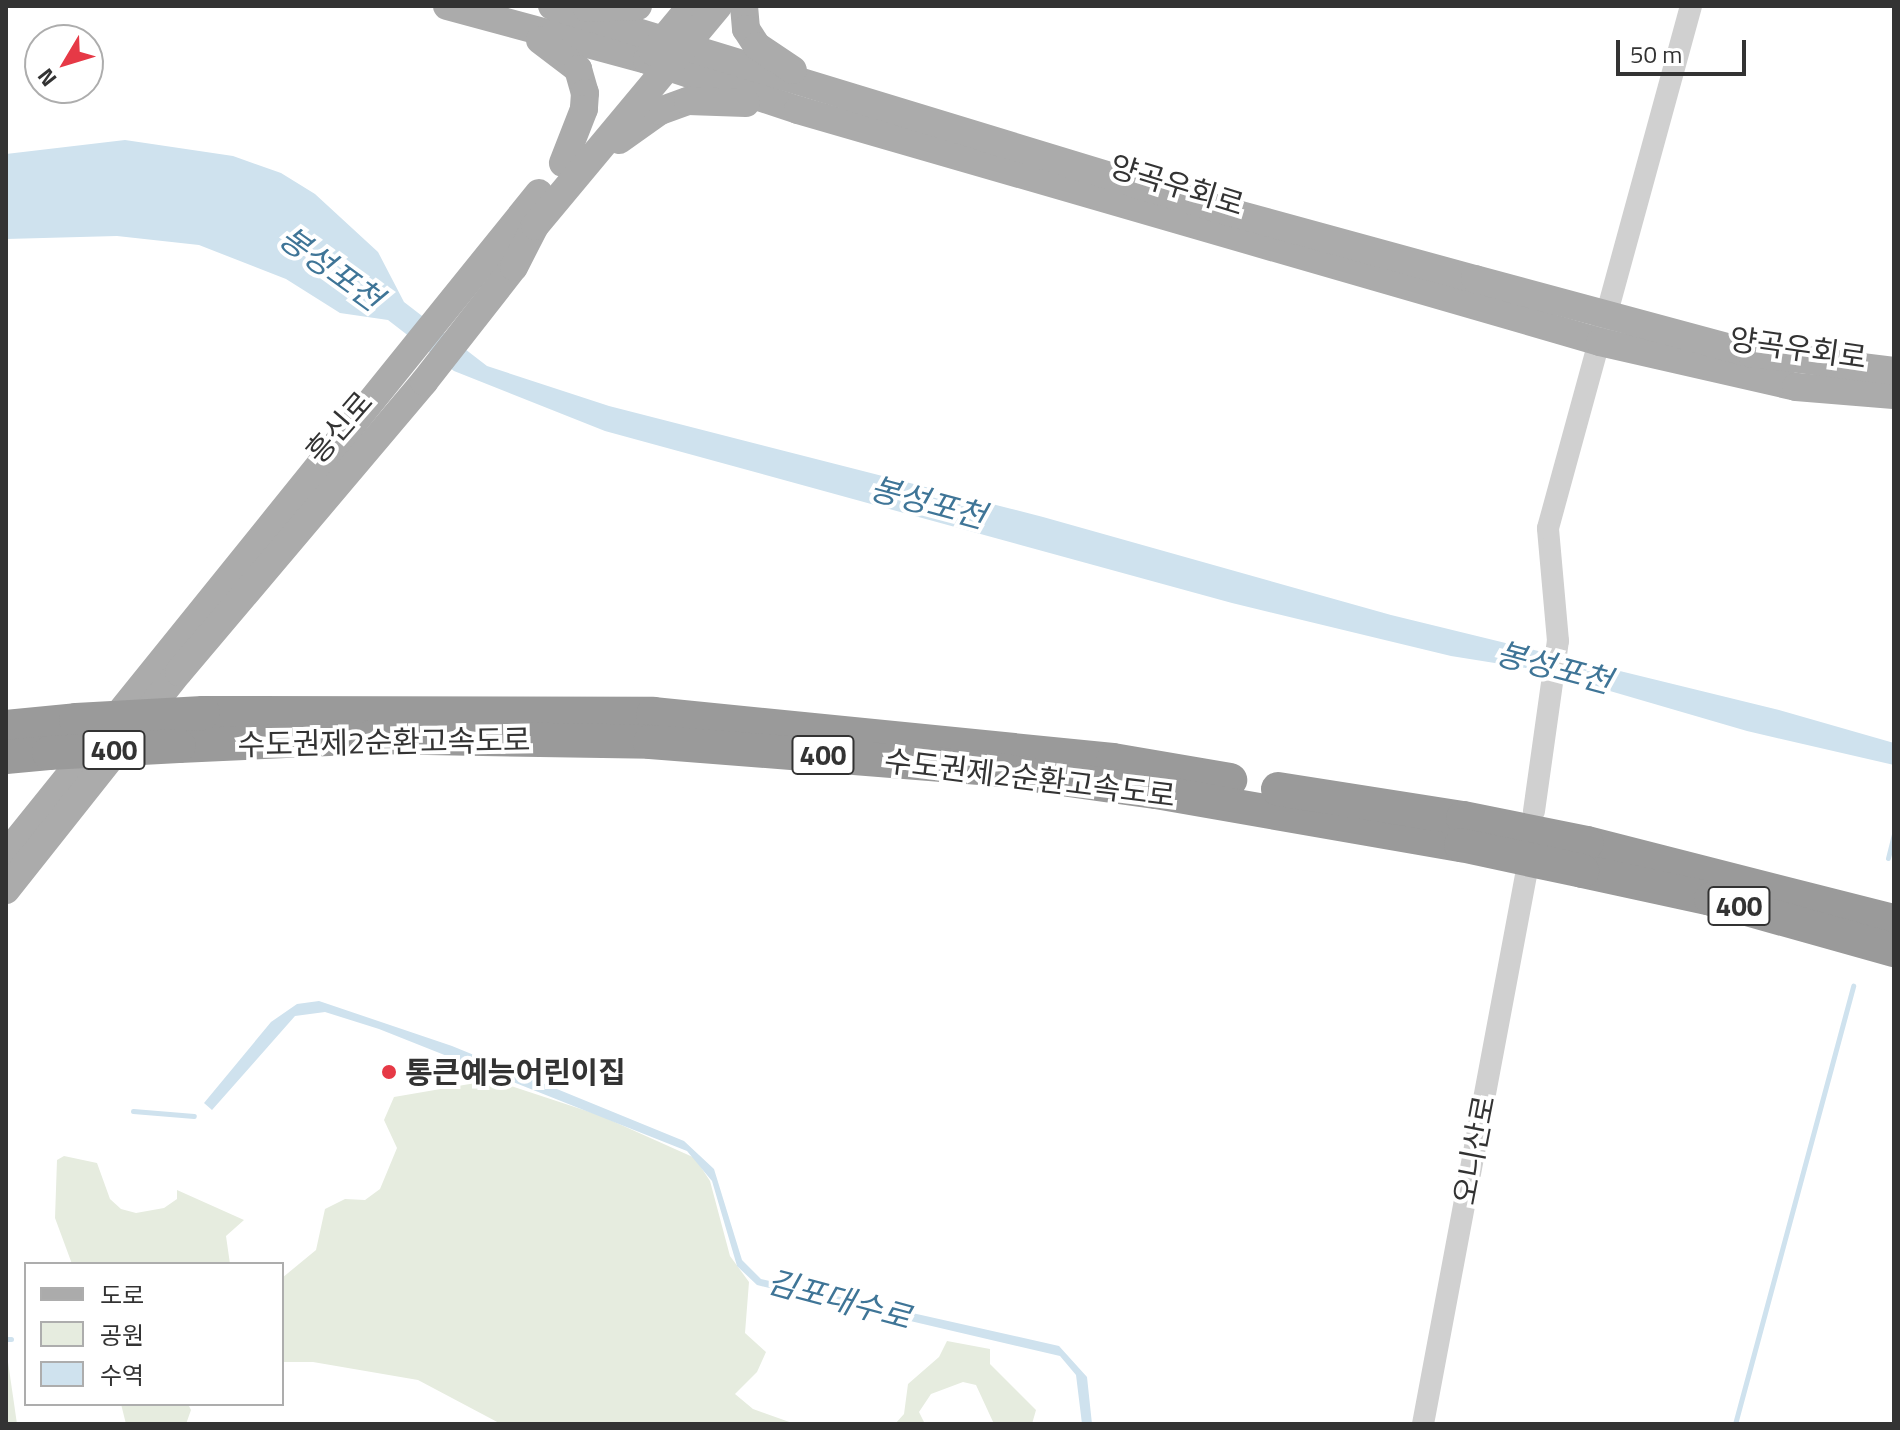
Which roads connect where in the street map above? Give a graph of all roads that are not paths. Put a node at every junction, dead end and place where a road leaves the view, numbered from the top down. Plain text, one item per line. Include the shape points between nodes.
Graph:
1 (447, 6) edge
2 (552, 6) edge
3 (568, 6) edge
4 (638, 6) edge
5 (691, 6) edge
6 (718, 6) edge
7 (744, 6) edge
8 (1691, 6) edge
9 (520, 27) junction
10 (665, 53) junction
11 (832, 93) junction
12 (798, 110) junction
13 (569, 171) junction
14 (1608, 314) junction
15 (1600, 342) junction
16 (1894, 371) edge
17 (1894, 395) edge
18 (6, 727) edge
19 (6, 757) edge
20 (1534, 811) dead end
21 (1462, 831) junction
22 (6, 854) edge
23 (1584, 857) junction
24 (1526, 875) dead end
25 (6, 890) edge
26 (1894, 921) edge
27 (1894, 950) edge
28 (1423, 1424) edge

1 - 9 main road, 양곡우회로
2 - 10 main road, 양곡우회로
3 - 4 main road
5 - 10 main road, 흥신로
6 - 10 main road, 흥신로
7 - 11 main road via 746,29 757,46
8 - 14 street
9 - 10 main road, 양곡우회로
9 - 13 main road via 578,69 584,109
10 - 11 main road, 양곡우회로
10 - 12 main road, 양곡우회로
10 - 13 main road, 흥신로
11 - 14 main road, 양곡우회로 via 1215,208
12 - 13 main road via 725,100 688,101 632,129
12 - 15 main road, 양곡우회로
13 - 22 main road, 흥신로 via 437,318
13 - 25 main road, 흥신로 via 461,335 199,647
14 - 15 street
14 - 16 main road, 양곡우회로 via 1750,353
15 - 17 main road, 양곡우회로 via 1796,387
15 - 20 street via 1548,528 1558,641
18 - 21 highway, 수도권제2순환고속도로 / 400, bridge via 203,713 653,714 1113,760
19 - 21 highway, 수도권제2순환고속도로 / 400, bridge via 372,737 650,742 983,768
21 - 23 highway, 수도권제2순환고속도로 / 400, bridge
23 - 26 highway, 수도권제2순환고속도로 / 400
23 - 27 highway, 수도권제2순환고속도로 / 400
24 - 28 street, 오니산로

